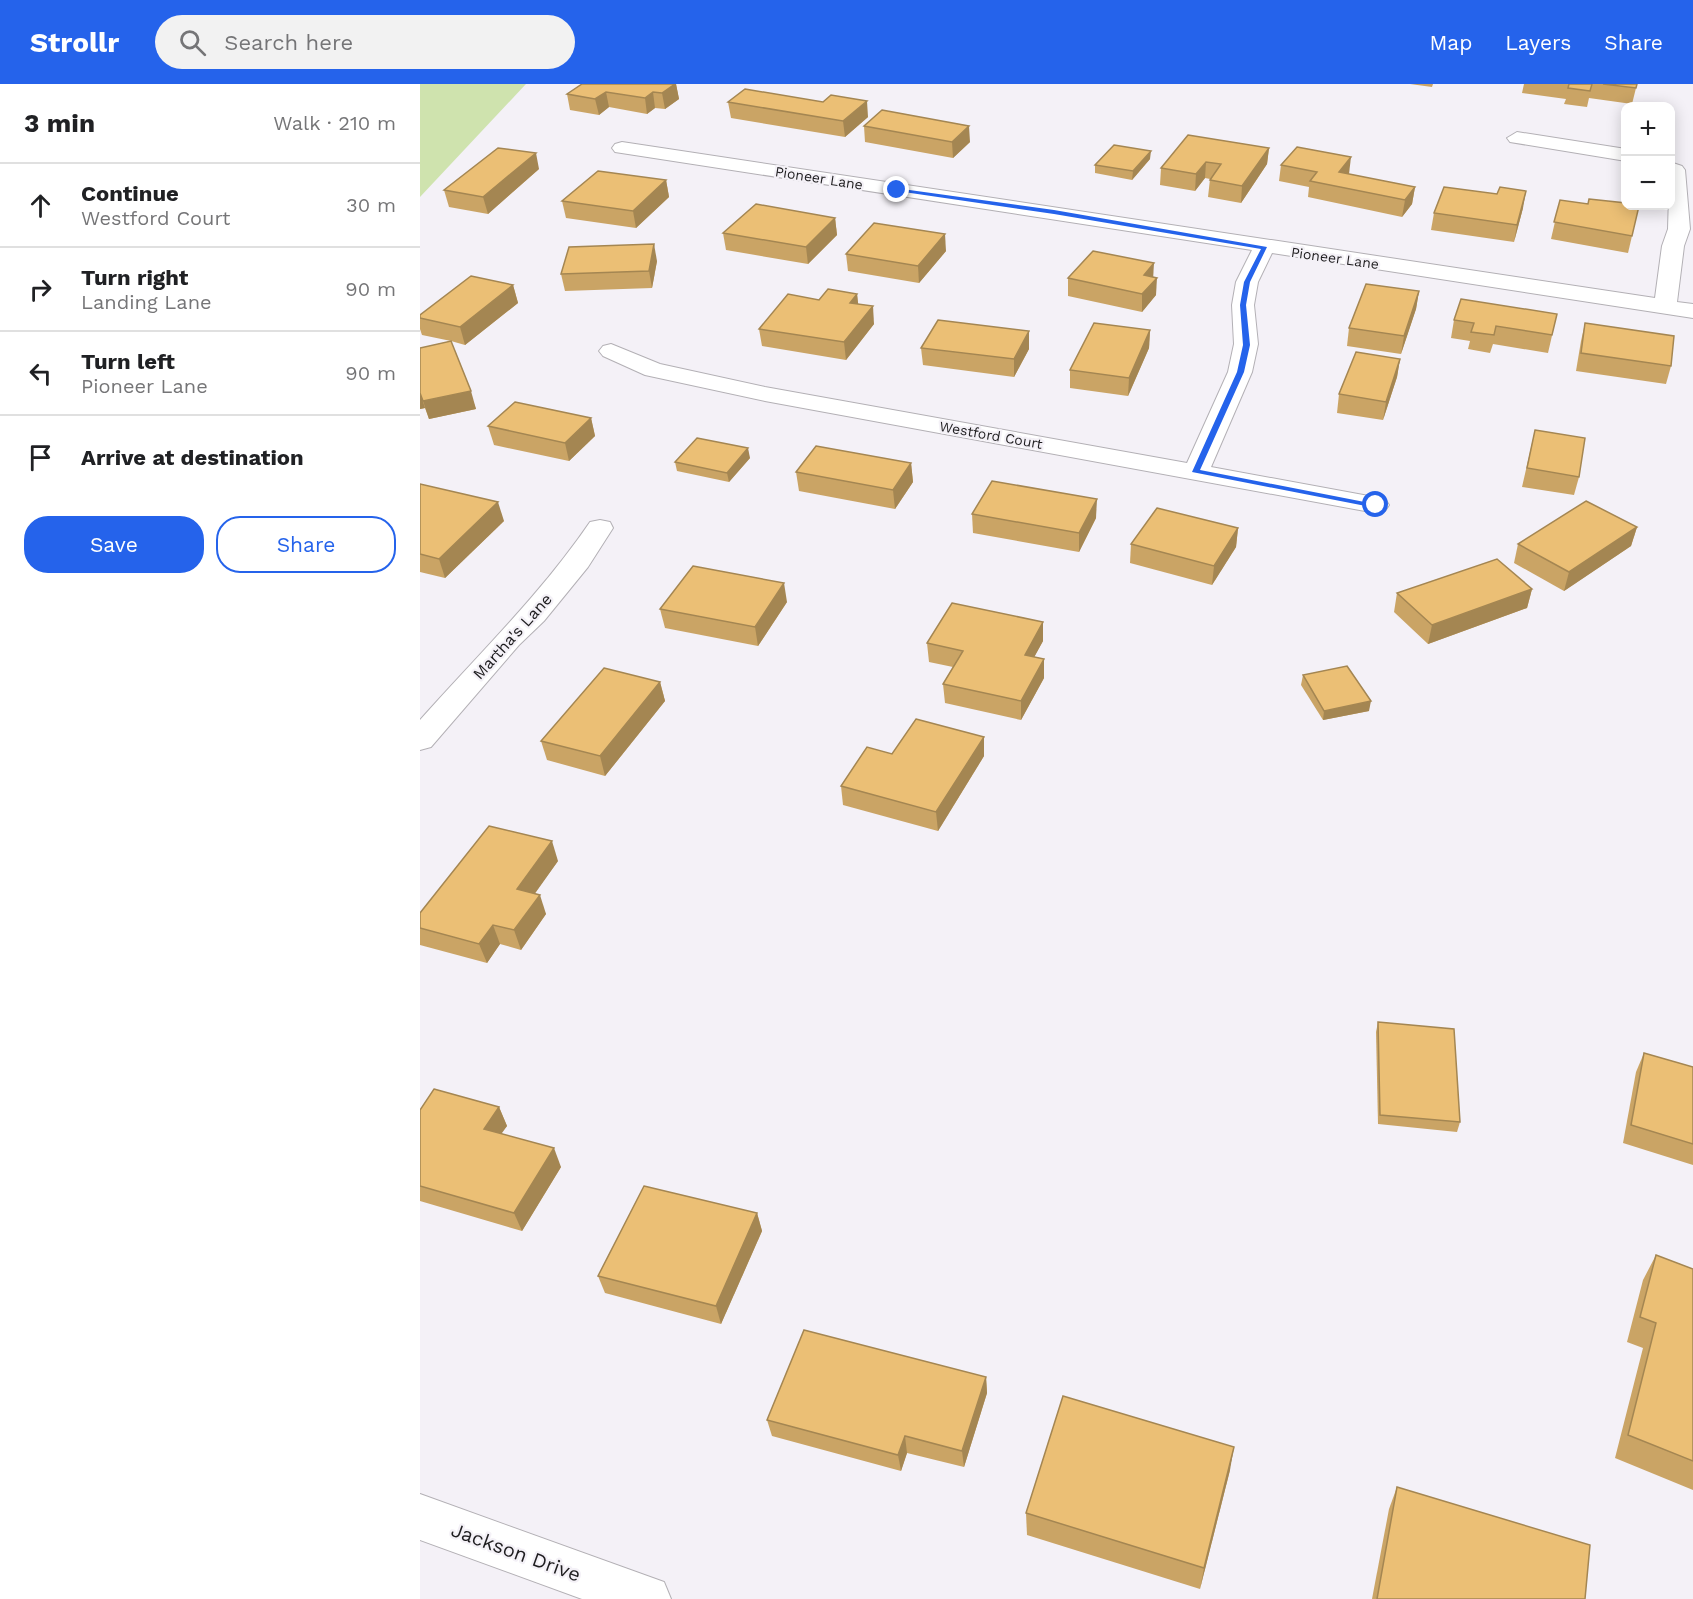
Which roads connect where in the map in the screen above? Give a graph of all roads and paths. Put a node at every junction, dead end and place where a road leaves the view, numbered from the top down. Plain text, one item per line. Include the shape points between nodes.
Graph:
1 (1517, 138) dead end
2 (622, 148) dead end
3 (1621, 154) edge
4 (1675, 170) edge
5 (1264, 248) junction
6 (1665, 307) junction
7 (1693, 311) edge
8 (611, 351) dead end
9 (1196, 472) junction
10 (1376, 505) dead end
11 (600, 528) dead end
12 (420, 740) edge
13 (420, 1517) edge
14 (647, 1599) edge

1 - 3 street
2 - 5 street, Pioneer Lane via 1054,212
4 - 6 street via 1679,229
5 - 6 street, Pioneer Lane
5 - 9 street via 1247,282 1243,305 1246,345 1240,372
6 - 7 street, Pioneer Lane
8 - 9 street, Westford Court via 653,370 765,394
9 - 10 street, Westford Court
11 - 12 street, Martha's Lane via 534,615
13 - 14 street, Jackson Drive

